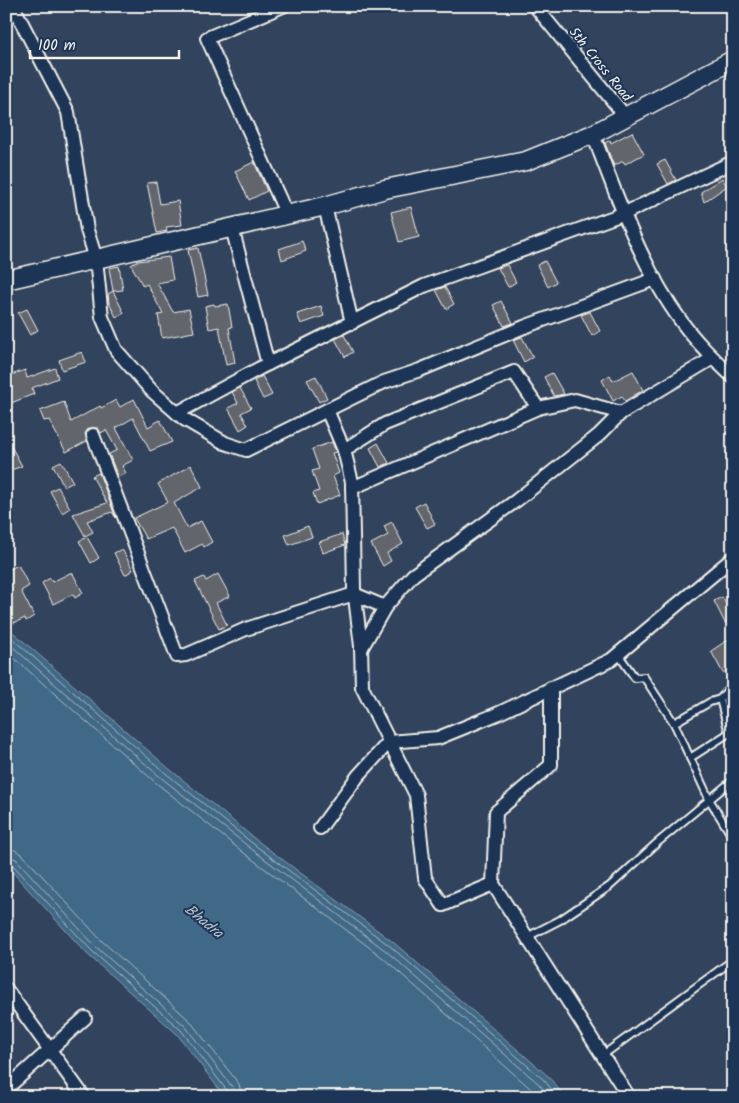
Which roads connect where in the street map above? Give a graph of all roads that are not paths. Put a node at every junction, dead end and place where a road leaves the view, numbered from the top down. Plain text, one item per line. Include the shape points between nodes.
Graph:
1 (13, 6) edge
2 (283, 6) edge
3 (534, 6) edge
4 (733, 60) edge
5 (626, 117) junction
6 (593, 134) junction
7 (733, 162) edge
8 (325, 206) junction
9 (625, 213) junction
10 (287, 215) junction
11 (232, 228) junction
12 (96, 259) junction
13 (655, 278) junction
14 (6, 280) edge
15 (352, 322) junction
16 (714, 358) junction
17 (268, 364) junction
18 (733, 377) edge
19 (538, 408) junction
20 (327, 410) junction
21 (177, 413) junction
22 (621, 414) junction
23 (93, 435) dead end
24 (344, 450) junction
25 (352, 488) junction
26 (733, 558) edge
27 (354, 594) junction
28 (385, 606) junction
29 (361, 649) junction
30 (618, 654) junction
31 (733, 684) edge
32 (551, 688) junction
33 (720, 699) junction
34 (674, 723) junction
35 (389, 742) junction
36 (690, 758) junction
37 (733, 780) edge
38 (709, 799) junction
39 (320, 828) dead end
40 (733, 838) edge
41 (493, 884) junction
42 (527, 937) junction
43 (733, 960) edge
44 (6, 989) edge
45 (85, 1018) dead end
46 (51, 1048) junction
47 (603, 1056) junction
48 (6, 1089) edge
49 (84, 1097) edge
50 (629, 1097) edge

1 - 12 street via 68,112 87,230
2 - 10 street via 207,38
3 - 5 street, 5th Cross Road
4 - 5 main road
5 - 6 main road
6 - 8 main road via 526,161 385,190
6 - 9 street
7 - 9 street
8 - 10 main road
8 - 15 street
9 - 13 street
9 - 15 street via 424,286
10 - 11 main road
11 - 12 main road
11 - 17 street
12 - 14 main road
12 - 21 street via 102,317 116,350 152,391
13 - 16 street via 680,320
13 - 20 street via 384,382
15 - 17 street
16 - 18 street
16 - 22 street
17 - 21 street
19 - 22 street via 575,400
19 - 24 street via 514,372 385,424
19 - 25 street
20 - 21 street via 246,450 225,443
20 - 24 street
22 - 28 street via 517,500 413,575
23 - 27 street via 177,656
24 - 25 street
25 - 27 street
26 - 30 street
27 - 28 street
27 - 29 street
28 - 29 street
29 - 35 street via 362,687
30 - 32 street
30 - 34 lane via 635,678 644,677
31 - 33 lane
32 - 35 street via 438,738
32 - 41 street via 551,765 496,812
33 - 34 lane
33 - 36 lane via 728,733
34 - 36 lane
35 - 39 street via 358,776
35 - 41 street via 416,795 425,878 443,905
36 - 38 lane
37 - 38 lane
38 - 40 lane
38 - 42 lane via 610,886 560,920
41 - 42 street
42 - 47 street
43 - 47 lane
44 - 46 street
45 - 46 street
46 - 48 street
46 - 49 street
47 - 50 street

